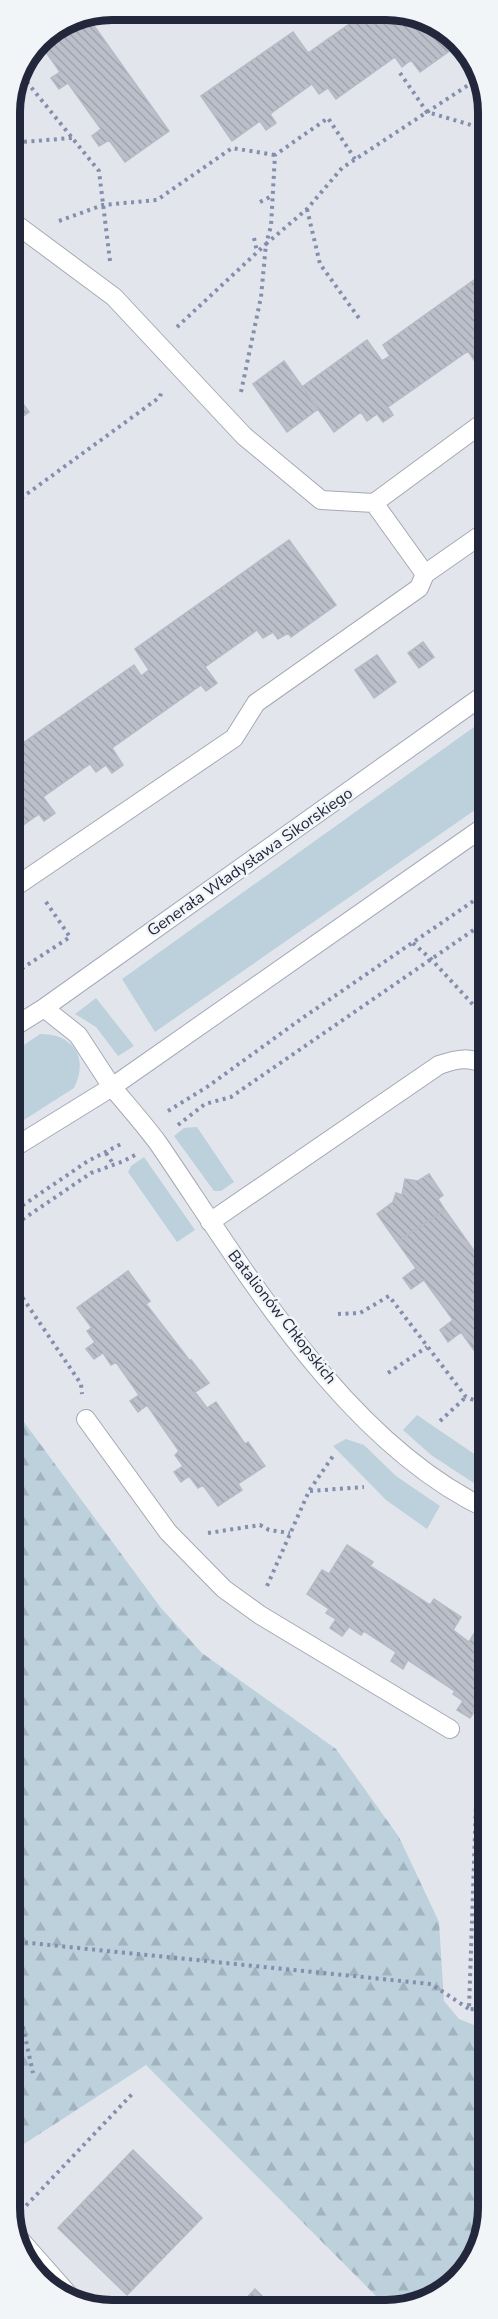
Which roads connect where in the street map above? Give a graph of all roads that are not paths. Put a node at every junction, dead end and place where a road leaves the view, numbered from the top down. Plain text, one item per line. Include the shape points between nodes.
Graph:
1 (20, 227) edge
2 (478, 426) edge
3 (374, 502) junction
4 (478, 537) edge
5 (425, 574) junction
6 (478, 699) edge
7 (478, 831) edge
8 (20, 883) edge
9 (44, 1008) junction
10 (20, 1023) edge
11 (478, 1061) edge
12 (112, 1087) junction
13 (20, 1143) edge
14 (210, 1222) junction
15 (86, 1419) dead end
16 (478, 1505) edge
17 (450, 1729) road end
18 (31, 2252) edge
19 (58, 2282) edge

1 - 3 street via 114,297 244,436 321,500
2 - 3 street
3 - 5 street
4 - 5 street
5 - 8 street via 419,588 256,703 234,738
6 - 9 street, Generała Władysława Sikorskiego
7 - 12 street
9 - 10 street, Generała Władysława Sikorskiego
9 - 12 street, Batalionów Chłopskich via 78,1035
11 - 14 street via 459,1058 440,1065
12 - 13 street
12 - 14 street, Batalionów Chłopskich via 156,1141
14 - 16 street, Batalionów Chłopskich via 296,1341 351,1406 408,1458
15 - 17 street via 168,1532 224,1589 260,1615
18 - 19 street

